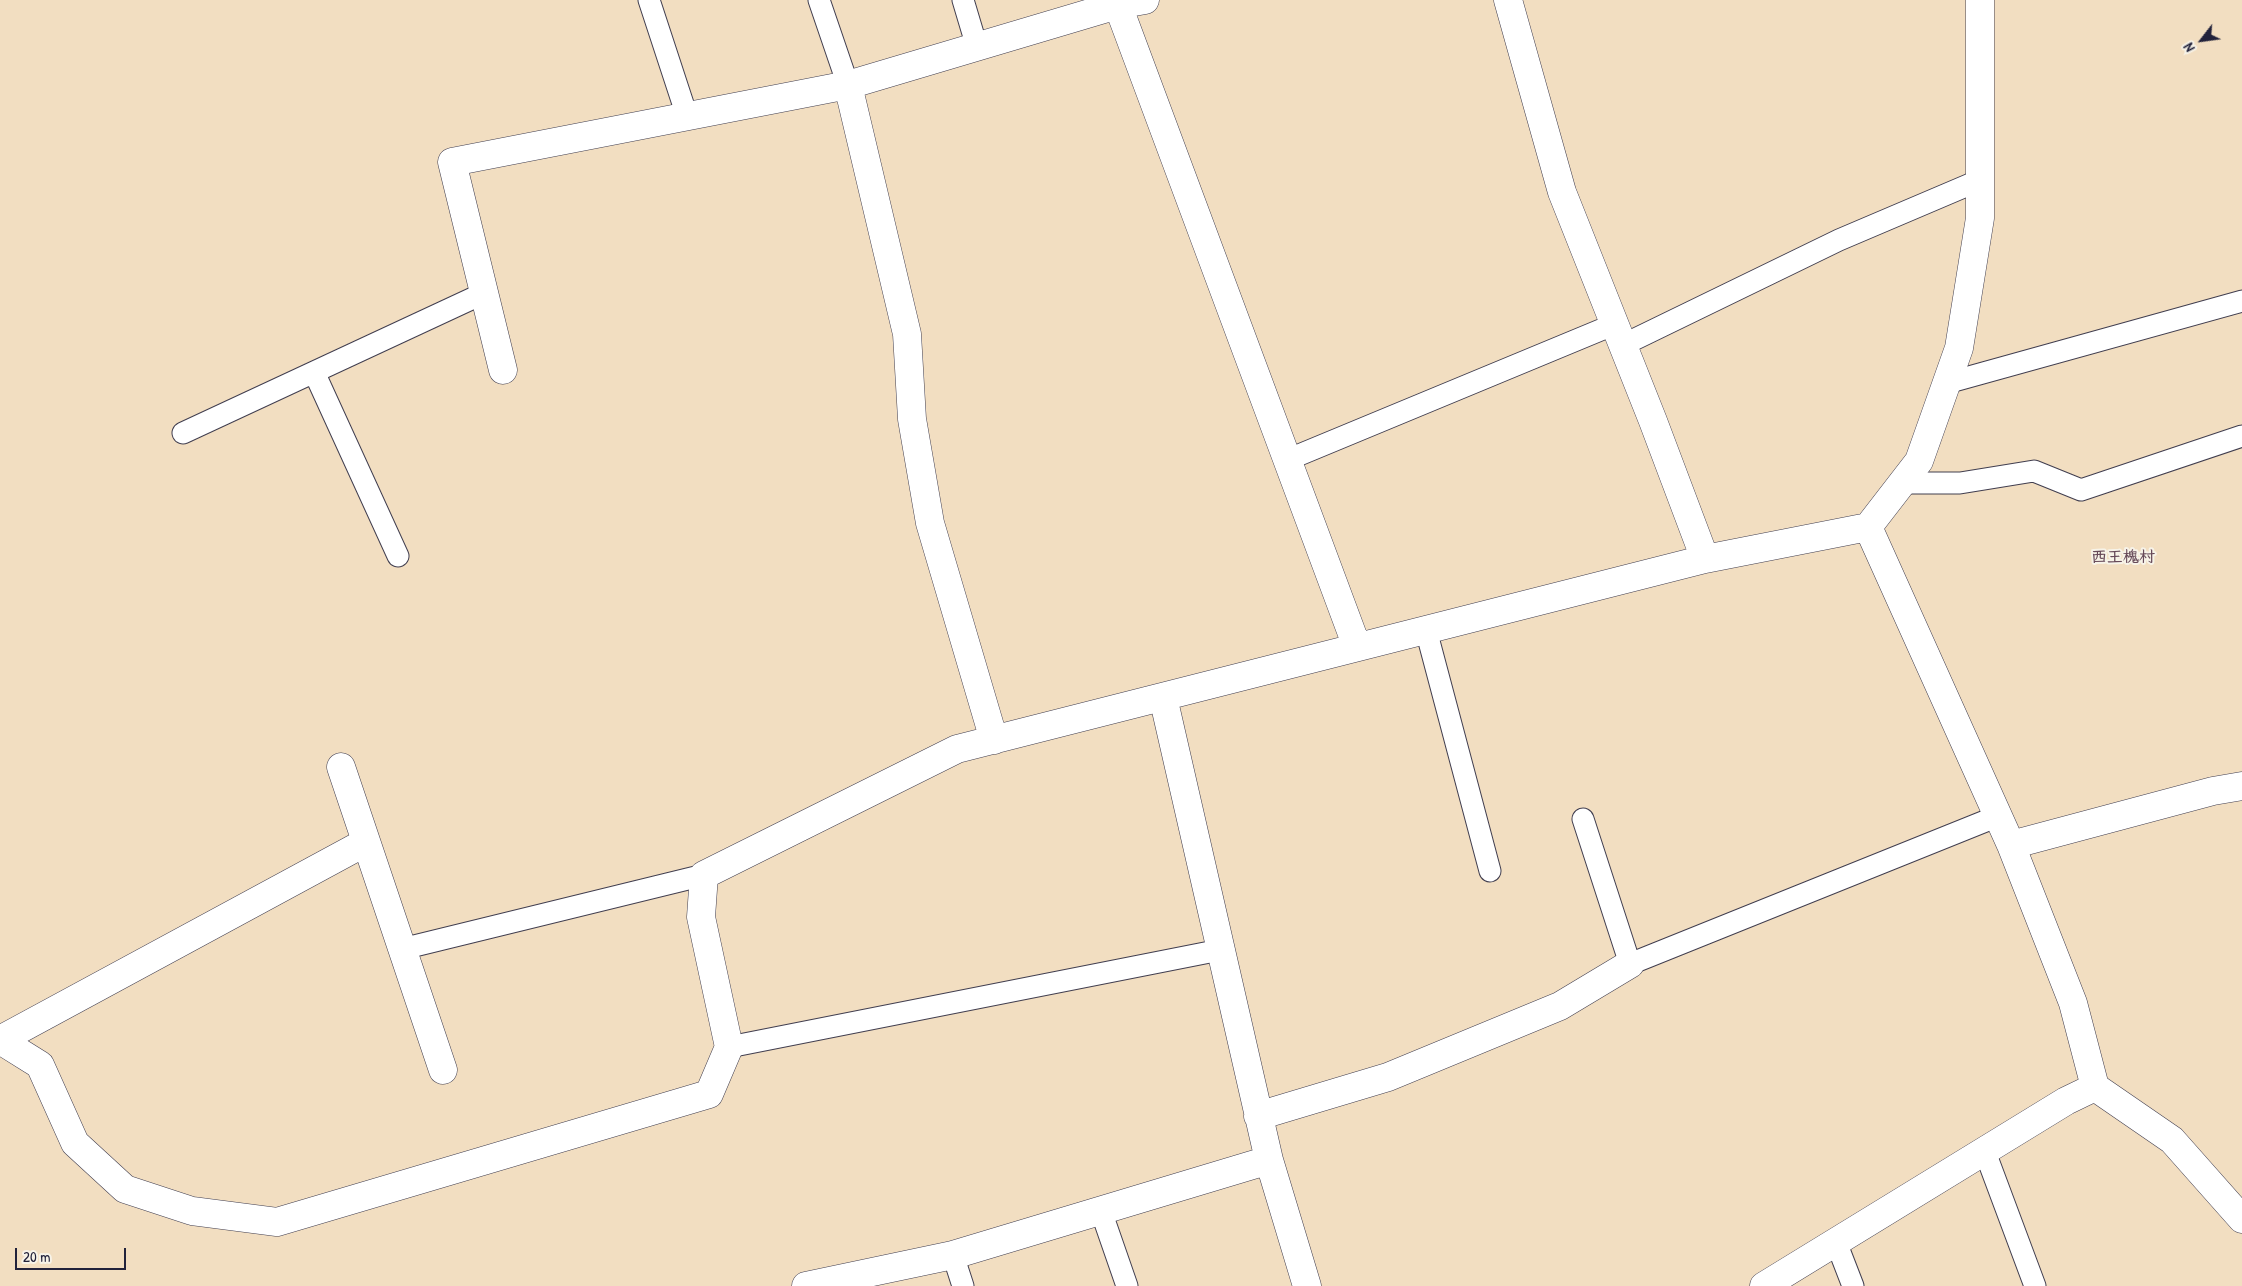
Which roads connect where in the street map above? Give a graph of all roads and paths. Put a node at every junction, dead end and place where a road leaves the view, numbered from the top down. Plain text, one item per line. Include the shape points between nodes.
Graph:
1 (649, 0) edge
2 (819, 0) edge
3 (963, 0) edge
4 (1146, 0) edge
5 (1508, 0) edge
6 (1980, 0) edge
7 (1117, 3) edge
8 (977, 47) junction
9 (848, 85) junction
10 (687, 116) junction
11 (1980, 180) junction
12 (484, 293) junction
13 (2242, 301) edge
14 (1619, 335) junction
15 (504, 370) dead end
16 (314, 372) junction
17 (1947, 383) junction
18 (182, 433) dead end
19 (2242, 436) edge
20 (1286, 460) junction
21 (1902, 483) junction
22 (1868, 527) junction
23 (398, 556) dead end
24 (1705, 559) junction
25 (1426, 630) junction
26 (1357, 647) junction
27 (1163, 697) junction
28 (994, 740) junction
29 (341, 767) dead end
30 (2242, 786) edge
31 (1998, 816) junction
32 (1583, 819) dead end
33 (366, 842) junction
34 (2011, 845) junction
35 (1490, 871) dead end
36 (704, 875) junction
37 (402, 949) junction
38 (1220, 950) junction
39 (1630, 964) junction
40 (0, 1040) edge
41 (729, 1046) junction
42 (443, 1070) dead end
43 (2096, 1087) junction
44 (1258, 1116) junction
45 (1985, 1152) junction
46 (1269, 1160) junction
47 (1101, 1211) junction
48 (2242, 1219) edge
49 (1836, 1242) junction
50 (953, 1255) junction
51 (806, 1286) edge
52 (963, 1286) edge
53 (1127, 1286) edge
54 (1307, 1286) edge
55 (1764, 1286) edge
56 (1853, 1286) edge
57 (2035, 1286) edge

1 - 10 lane
2 - 9 lane
3 - 8 lane
4 - 7 street
5 - 14 street via 1562,192
6 - 11 street
7 - 8 street
7 - 20 street
8 - 9 street
9 - 10 street
9 - 28 street via 907,334 912,420 930,523
10 - 12 street via 452,162
11 - 14 lane
11 - 17 street via 1980,218 1959,348
12 - 15 street
12 - 16 lane
13 - 17 lane
14 - 20 lane
14 - 24 street
16 - 18 lane
16 - 23 lane
17 - 21 street via 1919,461
19 - 21 lane via 2080,490 2034,471 1960,483
20 - 26 street
21 - 22 street
22 - 24 street
22 - 31 street
24 - 25 street
25 - 26 street
25 - 35 lane
26 - 27 street
27 - 28 street
27 - 38 street
28 - 36 street via 957,749
29 - 33 street
30 - 34 street
31 - 34 street
31 - 39 lane
32 - 39 lane
33 - 37 street
33 - 40 street
34 - 43 street via 2073,1003
36 - 37 lane
36 - 41 street via 701,917
37 - 42 street
38 - 41 lane
38 - 44 street
39 - 44 street via 1560,1006 1388,1077
40 - 41 street via 40,1065 74,1142 125,1189 192,1211 277,1222 709,1094
43 - 45 street via 2066,1101
43 - 48 street via 2172,1140
44 - 46 street
45 - 49 street
45 - 57 lane
46 - 47 street
46 - 54 street
47 - 50 street
47 - 53 lane
49 - 55 street
49 - 56 lane
50 - 51 street
50 - 52 lane

